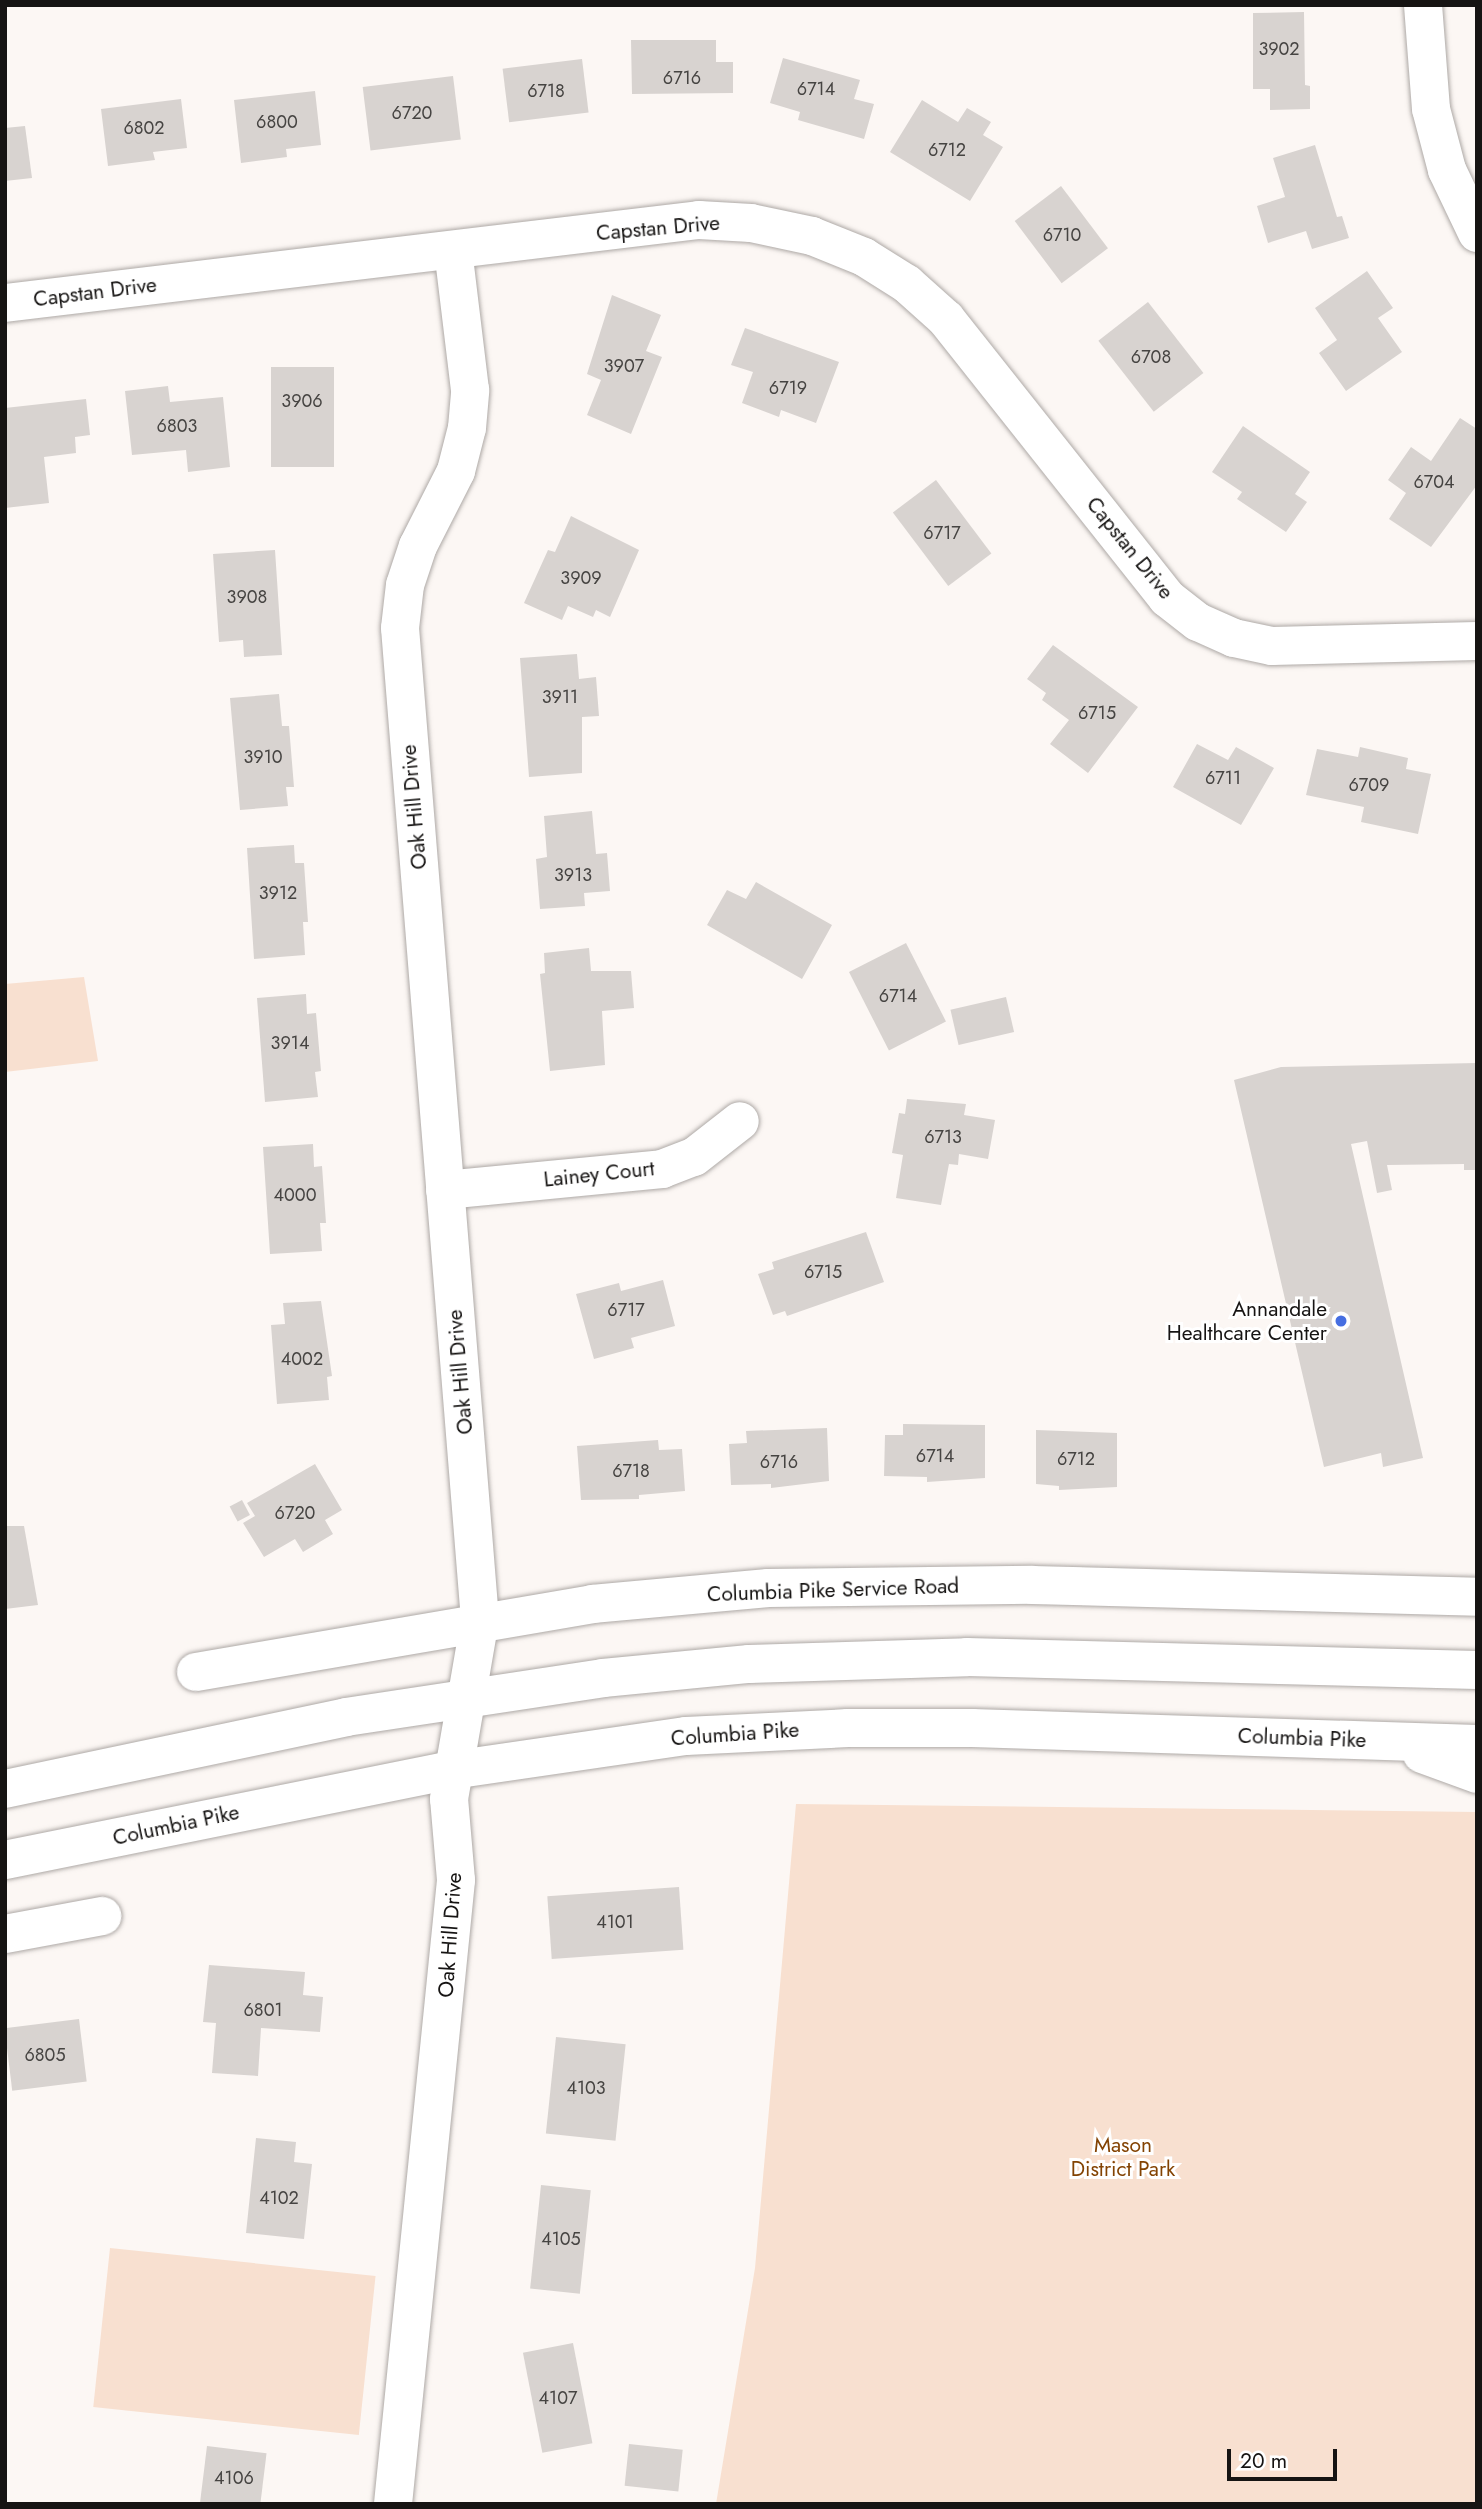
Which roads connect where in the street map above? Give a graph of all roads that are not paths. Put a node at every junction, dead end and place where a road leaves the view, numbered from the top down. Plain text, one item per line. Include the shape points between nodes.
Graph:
1 (1423, 5) edge
2 (1477, 233) edge
3 (453, 250) junction
4 (5, 303) edge
5 (1477, 641) edge
6 (740, 1121) dead end
7 (445, 1190) junction
8 (1477, 1597) edge
9 (480, 1620) junction
10 (1477, 1670) edge
11 (196, 1672) dead end
12 (466, 1701) junction
13 (1376, 1741) junction
14 (1477, 1744) edge
15 (452, 1770) junction
16 (1477, 1774) edge
17 (5, 1789) edge
18 (5, 1860) edge
19 (102, 1916) dead end
20 (5, 1934) edge
21 (393, 2504) edge

1 - 2 street via 1431,109 1447,170
3 - 4 street, Capstan Drive
3 - 5 street, Capstan Drive via 699,220 751,223 812,236 864,257 907,284 946,318 1167,598 1198,622 1234,638 1272,646
3 - 7 street, Oak Hill Drive via 470,390 467,428 456,471 418,546 405,585 400,628
6 - 7 street, Lainey Court via 694,1157 662,1169
7 - 9 street, Oak Hill Drive
8 - 9 street, Columbia Pike Service Road via 900,1584 754,1589
9 - 11 street, Columbia Pike Service Road
9 - 12 street, Oak Hill Drive
10 - 12 street via 967,1657 804,1660 603,1678
12 - 15 street, Oak Hill Drive
12 - 17 street via 333,1720
13 - 14 street, Columbia Pike
13 - 15 street, Columbia Pike via 848,1728 686,1737
13 - 16 street via 1461,1765
15 - 18 street, Columbia Pike
15 - 21 street, Oak Hill Drive via 449,1799 456,1880
19 - 20 street

